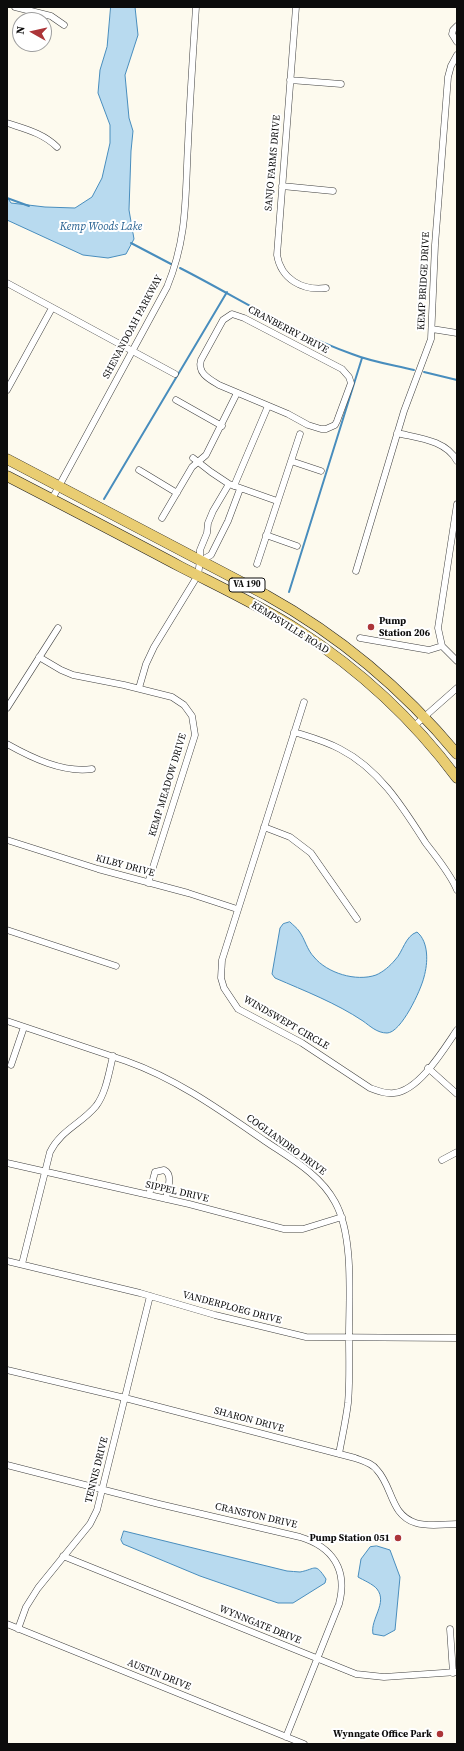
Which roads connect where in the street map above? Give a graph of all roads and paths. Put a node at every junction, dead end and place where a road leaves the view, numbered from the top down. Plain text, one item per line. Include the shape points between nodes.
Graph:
1 (15, 7) edge
2 (196, 7) edge
3 (296, 7) edge
4 (64, 26) dead end
5 (457, 26) edge
6 (457, 42) edge
7 (457, 55) edge
8 (290, 80) junction
9 (341, 84) dead end
10 (7, 123) edge
11 (57, 147) dead end
12 (282, 186) junction
13 (332, 191) dead end
14 (7, 283) edge
15 (326, 288) dead end
16 (52, 308) junction
17 (432, 329) junction
18 (457, 334) edge
19 (131, 352) junction
20 (175, 374) dead end
21 (7, 390) edge
22 (237, 393) junction
23 (176, 400) dead end
24 (268, 406) junction
25 (222, 426) junction
26 (398, 433) junction
27 (300, 434) dead end
28 (193, 458) dead end
29 (7, 459) edge
30 (291, 461) junction
31 (457, 461) edge
32 (199, 462) junction
33 (139, 470) dead end
34 (321, 471) dead end
35 (7, 476) edge
36 (59, 486) junction
37 (234, 486) junction
38 (177, 493) junction
39 (52, 499) junction
40 (277, 501) junction
41 (457, 504) edge
42 (162, 518) dead end
43 (266, 535) junction
44 (297, 546) dead end
45 (200, 561) junction
46 (257, 564) dead end
47 (356, 571) dead end
48 (198, 576) junction
49 (58, 628) dead end
50 (360, 638) dead end
51 (442, 646) junction
52 (39, 657) junction
53 (457, 661) edge
54 (139, 688) junction
55 (457, 688) edge
56 (304, 702) dead end
57 (7, 708) edge
58 (425, 717) junction
59 (414, 726) junction
60 (294, 732) junction
61 (7, 744) edge
62 (457, 754) edge
63 (92, 770) dead end
64 (457, 778) edge
65 (264, 827) junction
66 (7, 840) edge
67 (148, 883) junction
68 (457, 890) edge
69 (238, 909) junction
70 (357, 919) dead end
71 (7, 930) edge
72 (116, 966) dead end
73 (7, 1021) edge
74 (24, 1027) junction
75 (457, 1030) edge
76 (113, 1056) junction
77 (11, 1064) dead end
78 (428, 1068) junction
79 (457, 1094) edge
80 (457, 1152) edge
81 (442, 1160) dead end
82 (7, 1163) edge
83 (44, 1172) junction
84 (149, 1195) junction
85 (166, 1199) junction
86 (342, 1217) junction
87 (7, 1261) edge
88 (22, 1264) junction
89 (150, 1296) junction
90 (349, 1338) junction
91 (457, 1338) edge
92 (7, 1370) edge
93 (125, 1398) junction
94 (339, 1454) junction
95 (7, 1465) edge
96 (102, 1490) junction
97 (457, 1524) edge
98 (63, 1556) junction
99 (7, 1624) edge
100 (18, 1629) junction
101 (450, 1630) dead end
102 (317, 1659) junction
103 (455, 1672) edge
104 (286, 1737) junction
105 (304, 1744) edge

1 - 4 street via 45,14
2 - 19 street, SHENANDOAH PARKWAY via 185,216 180,249 167,287
3 - 8 street, SANJO FARMS DRIVE
5 - 6 street via 452,34
7 - 17 street, KEMP BRIDGE DRIVE via 448,77 435,245
8 - 9 street
8 - 12 street, SANJO FARMS DRIVE
10 - 11 street via 46,137
12 - 13 street
12 - 15 street, SANJO FARMS DRIVE via 277,247 279,266 286,276 297,284 308,288
14 - 16 street
16 - 19 street
16 - 21 street
17 - 18 street
17 - 26 street, KEMP BRIDGE DRIVE
19 - 20 street
19 - 36 street, SHENANDOAH PARKWAY
22 - 24 street, CRANBERRY DRIVE
22 - 24 street, CRANBERRY DRIVE via 208,379 199,366 223,320 232,314 342,369 349,377 350,383 342,409 331,428 321,429
22 - 25 street
23 - 25 street
24 - 37 street
25 - 32 street via 206,455
26 - 31 street via 443,446
26 - 47 street, KEMP BRIDGE DRIVE
27 - 30 street
28 - 32 street
29 - 36 main road, KEMPSVILLE ROAD / VA 190
30 - 34 street
30 - 40 street
32 - 37 street
32 - 38 street via 192,466
33 - 38 street
35 - 39 main road, KEMPSVILLE ROAD / VA 190
36 - 39 street, SHENANDOAH PARKWAY
36 - 45 main road, KEMPSVILLE ROAD / VA 190
37 - 40 street
37 - 45 street via 211,517 200,550
37 - 45 street via 228,521 210,555
38 - 42 street
39 - 48 main road, KEMPSVILLE ROAD / VA 190
40 - 43 street
41 - 51 street via 438,628
43 - 44 street
43 - 46 street
45 - 48 street
45 - 58 main road, KEMPSVILLE ROAD / VA 190 via 282,604 336,638 377,671
48 - 54 street via 154,647
48 - 59 main road, KEMPSVILLE ROAD / VA 190 via 278,618 317,643 371,685
49 - 52 street
50 - 51 street via 429,650
51 - 53 street
52 - 54 street, KEMP MEADOW DRIVE via 73,675
52 - 57 street
54 - 67 street, KEMP MEADOW DRIVE via 180,701 192,716 196,729
55 - 58 street
56 - 60 street, WINDSWEPT CIRCLE
58 - 59 street
58 - 62 main road, KEMPSVILLE ROAD / VA 190
59 - 64 main road, KEMPSVILLE ROAD / VA 190
60 - 65 street, WINDSWEPT CIRCLE
60 - 68 street via 340,749 379,778
61 - 63 street via 37,759 65,768
65 - 69 street, WINDSWEPT CIRCLE
65 - 70 street via 290,837 311,853
66 - 67 street, KILBY DRIVE via 98,870
67 - 69 street, KILBY DRIVE
69 - 78 street, WINDSWEPT CIRCLE via 221,969 224,988 238,1009 302,1043 370,1088 382,1093 395,1093 407,1089
71 - 72 street
73 - 74 street, COGLIANDRO DRIVE
74 - 76 street, COGLIANDRO DRIVE
74 - 77 street
75 - 78 street, WINDSWEPT CIRCLE
76 - 83 street via 97,1104 60,1135 50,1152
76 - 86 street, COGLIANDRO DRIVE via 179,1084 303,1167 317,1178 330,1194
78 - 79 street
80 - 81 street
82 - 83 street, SIPPEL DRIVE
83 - 84 street, SIPPEL DRIVE
83 - 88 street
84 - 85 street, SIPPEL DRIVE
84 - 85 street via 155,1172 164,1170 170,1176
85 - 86 street, SIPPEL DRIVE via 284,1230 303,1229
86 - 90 street, COGLIANDRO DRIVE via 348,1259
87 - 88 street, VANDERPLOEG DRIVE
88 - 89 street, VANDERPLOEG DRIVE
89 - 90 street, VANDERPLOEG DRIVE via 289,1334 312,1338
89 - 93 street, TENNIS DRIVE
90 - 91 street, VANDERPLOEG DRIVE
90 - 94 street, COGLIANDRO DRIVE via 348,1403
92 - 93 street, SHARON DRIVE
93 - 94 street, SHARON DRIVE
93 - 96 street, TENNIS DRIVE
94 - 97 street, SHARON DRIVE via 366,1462 377,1469 384,1479 395,1507 406,1518 425,1525
95 - 96 street, CRANSTON DRIVE
96 - 98 street, TENNIS DRIVE via 94,1516
96 - 102 street, CRANSTON DRIVE via 300,1537 325,1549 338,1566 342,1587 339,1604
98 - 100 street, TENNIS DRIVE via 30,1599
98 - 102 street, WYNNGATE DRIVE
99 - 100 street, AUSTIN DRIVE
100 - 104 street, AUSTIN DRIVE
101 - 103 street
102 - 103 street, WYNNGATE DRIVE via 371,1677
102 - 104 street, CRANSTON DRIVE
104 - 105 street, AUSTIN DRIVE

